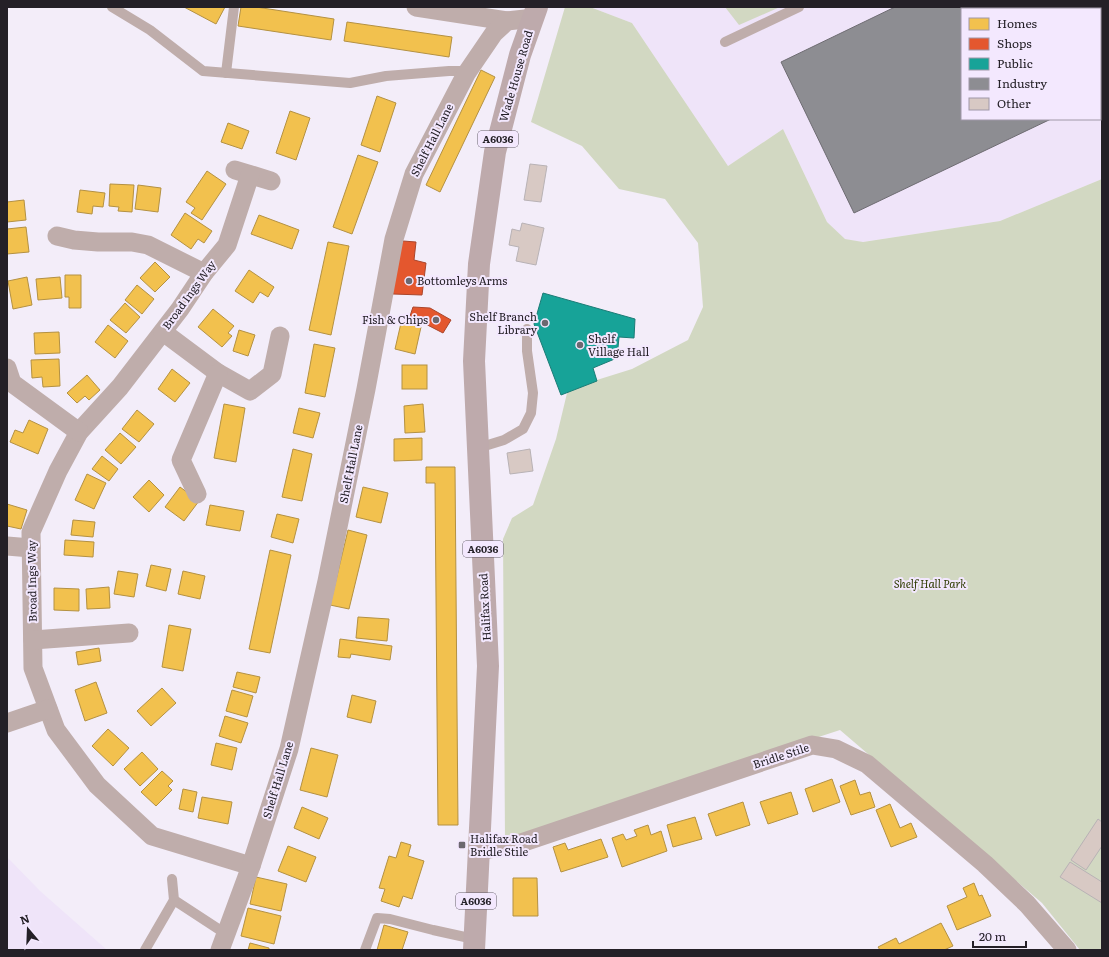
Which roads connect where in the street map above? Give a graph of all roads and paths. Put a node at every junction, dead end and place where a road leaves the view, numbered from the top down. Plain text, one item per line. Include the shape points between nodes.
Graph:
1 (112, 7) edge
2 (234, 7) edge
3 (416, 7) edge
4 (799, 7) edge
5 (536, 12) edge
6 (507, 21) junction
7 (725, 42) dead end
8 (468, 71) junction
9 (226, 73) junction
10 (271, 181) dead end
11 (57, 236) dead end
12 (479, 264) joint
13 (204, 274) junction
14 (527, 330) dead end
15 (163, 332) junction
16 (280, 336) dead end
17 (7, 368) edge
18 (218, 373) junction
19 (79, 432) junction
20 (478, 448) junction
21 (197, 494) dead end
22 (7, 546) edge
23 (31, 548) junction
24 (129, 633) dead end
25 (33, 640) junction
26 (48, 709) junction
27 (7, 723) edge
28 (479, 851) junction
29 (251, 866) junction
30 (172, 879) dead end
31 (174, 900) junction
32 (223, 942) edge
33 (474, 945) edge
34 (145, 950) edge
35 (365, 950) edge
36 (1067, 950) edge

1 - 9 lane via 150,30 204,71
2 - 9 lane
3 - 6 street
4 - 7 lane
5 - 6 street
5 - 12 highway, Wade House Road / A6036 via 520,55 495,152
6 - 8 street, Shelf Hall Lane via 494,34
8 - 9 lane via 386,76 350,83
8 - 29 street, Shelf Hall Lane via 414,174 394,239 327,581 289,749
10 - 13 street, Broad Ings Way via 242,172 227,244
11 - 13 street via 74,240 148,245
12 - 20 highway, Halifax Road / A6036 via 474,361
13 - 15 street, Broad Ings Way
14 - 20 lane via 533,393 530,413 523,429 504,440
15 - 18 street
15 - 19 street, Broad Ings Way via 120,387
16 - 18 street via 272,374 250,391
17 - 19 street via 12,383
18 - 21 street via 181,460
19 - 23 street, Broad Ings Way via 58,471 31,532
20 - 28 highway, Halifax Road / A6036 via 488,666
22 - 23 street
23 - 25 street, Broad Ings Way
24 - 25 street
25 - 26 street, Broad Ings Way via 33,668
26 - 27 street
26 - 29 street, Broad Ings Way via 56,730 97,785 152,836
28 - 33 highway, Halifax Road / A6036
28 - 36 street, Bridle Stile via 518,844 812,745 836,749 867,764 985,864 1027,904
29 - 32 street, Shelf Hall Lane
30 - 31 lane
31 - 32 lane
31 - 34 lane
33 - 35 lane via 433,930 377,918

